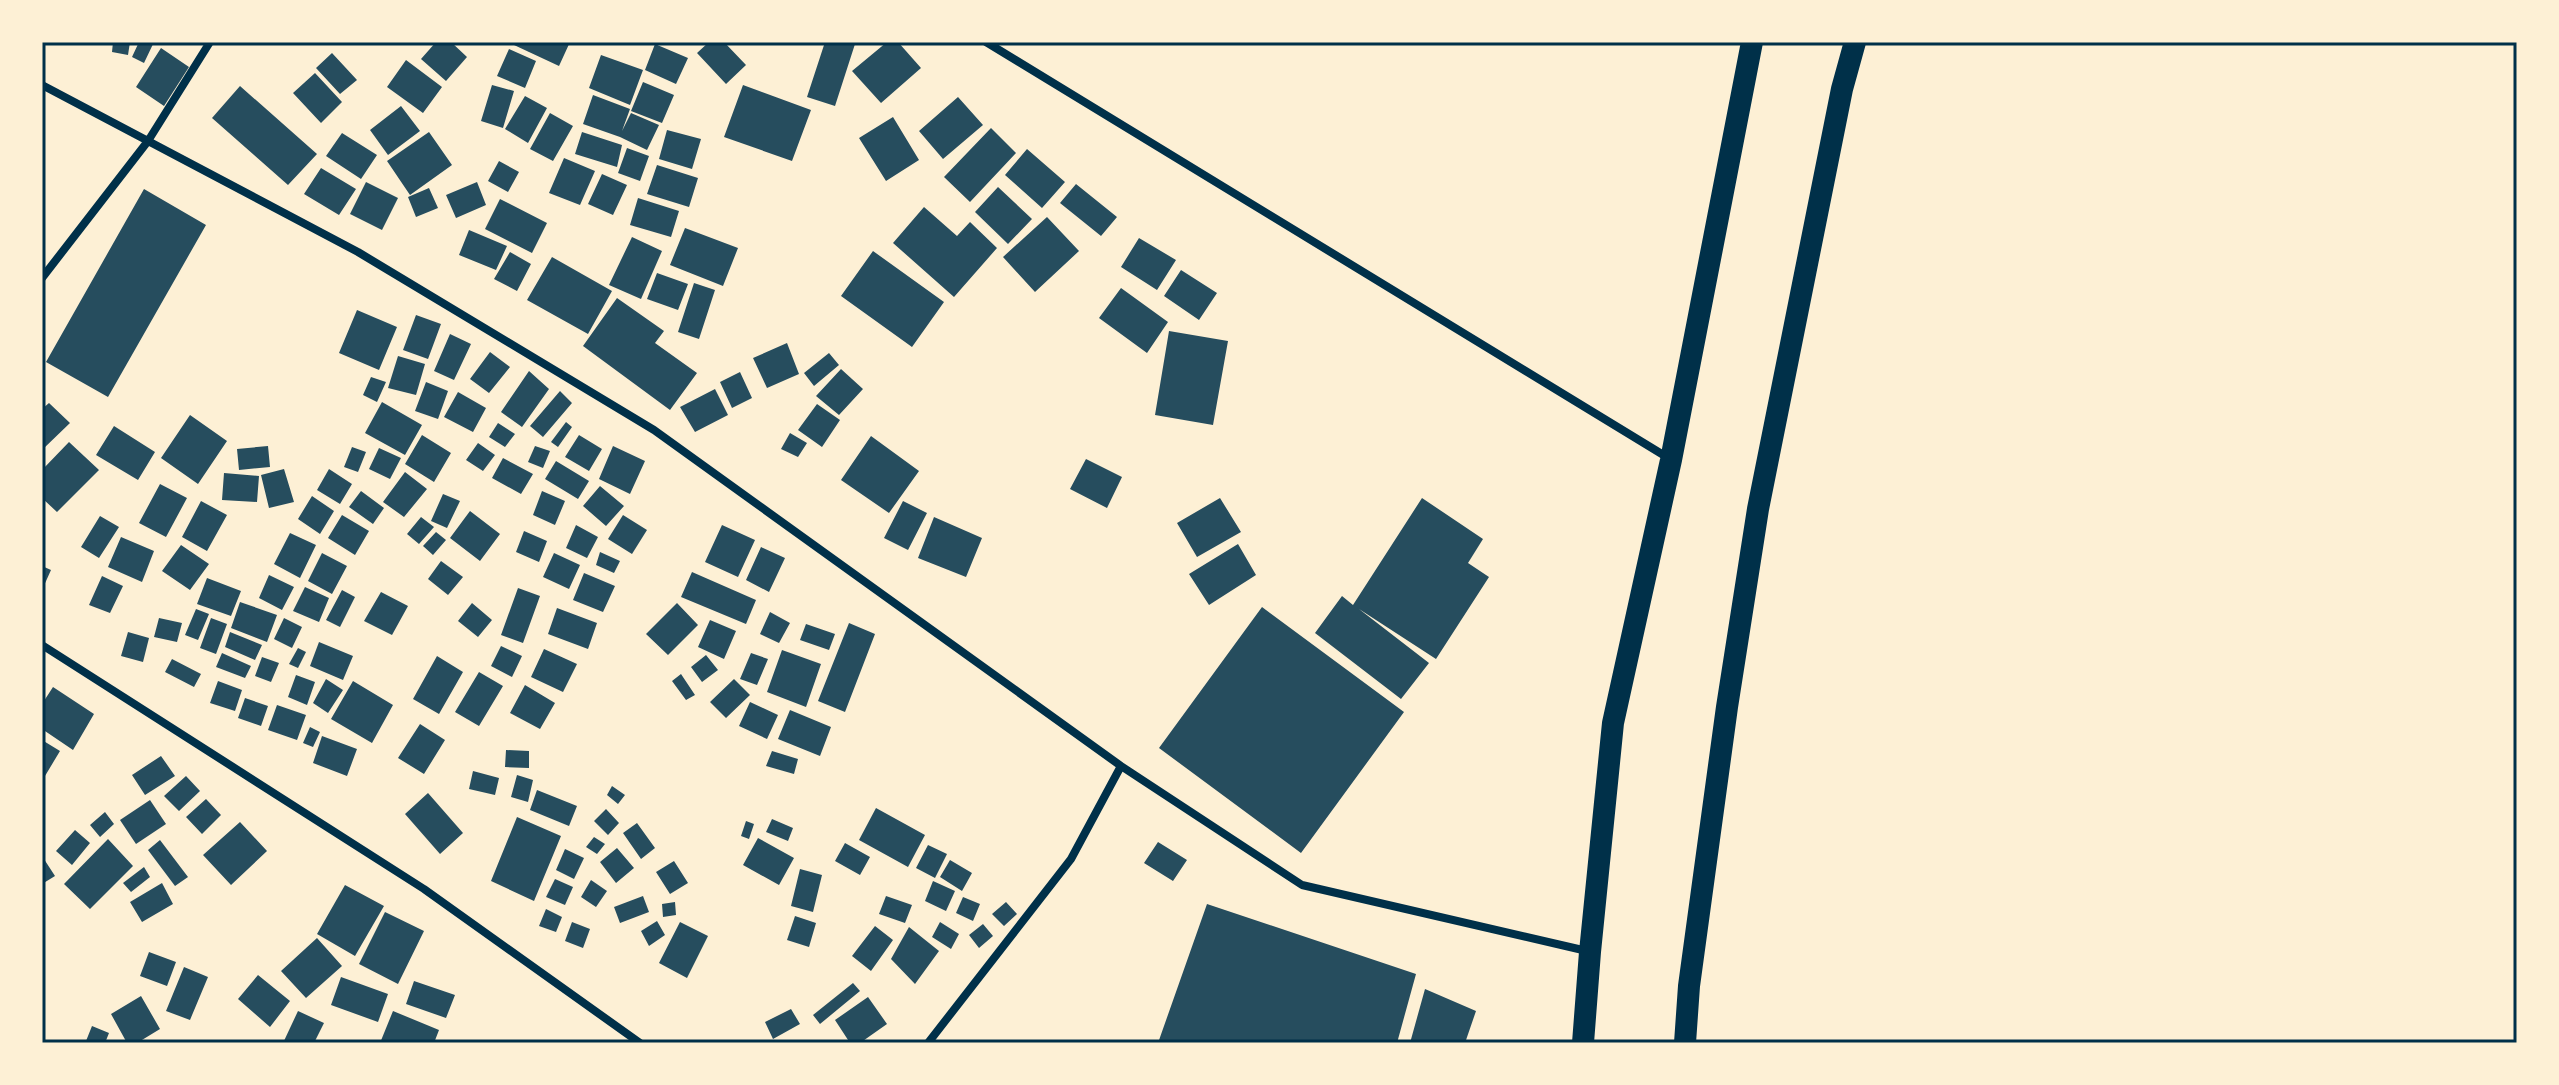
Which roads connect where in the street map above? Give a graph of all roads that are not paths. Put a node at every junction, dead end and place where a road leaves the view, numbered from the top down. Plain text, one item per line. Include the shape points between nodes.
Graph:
1 (210, 42) edge
2 (986, 42) edge
3 (1752, 42) edge
4 (1855, 42) edge
5 (42, 85) edge
6 (148, 141) junction
7 (42, 278) edge
8 (1671, 460) junction
9 (42, 645) edge
10 (1121, 766) junction
11 (1590, 952) junction
12 (640, 1043) edge
13 (928, 1043) edge
14 (1583, 1043) edge
15 (1685, 1043) edge

1 - 6 street
2 - 8 street
3 - 8 highway
4 - 15 highway via 1758,509 1724,722
5 - 6 street
6 - 7 street
6 - 10 street via 358,252 654,430
8 - 11 highway via 1613,723
9 - 12 street via 424,889
10 - 11 street via 1302,885
10 - 13 street via 1071,859
11 - 14 highway

